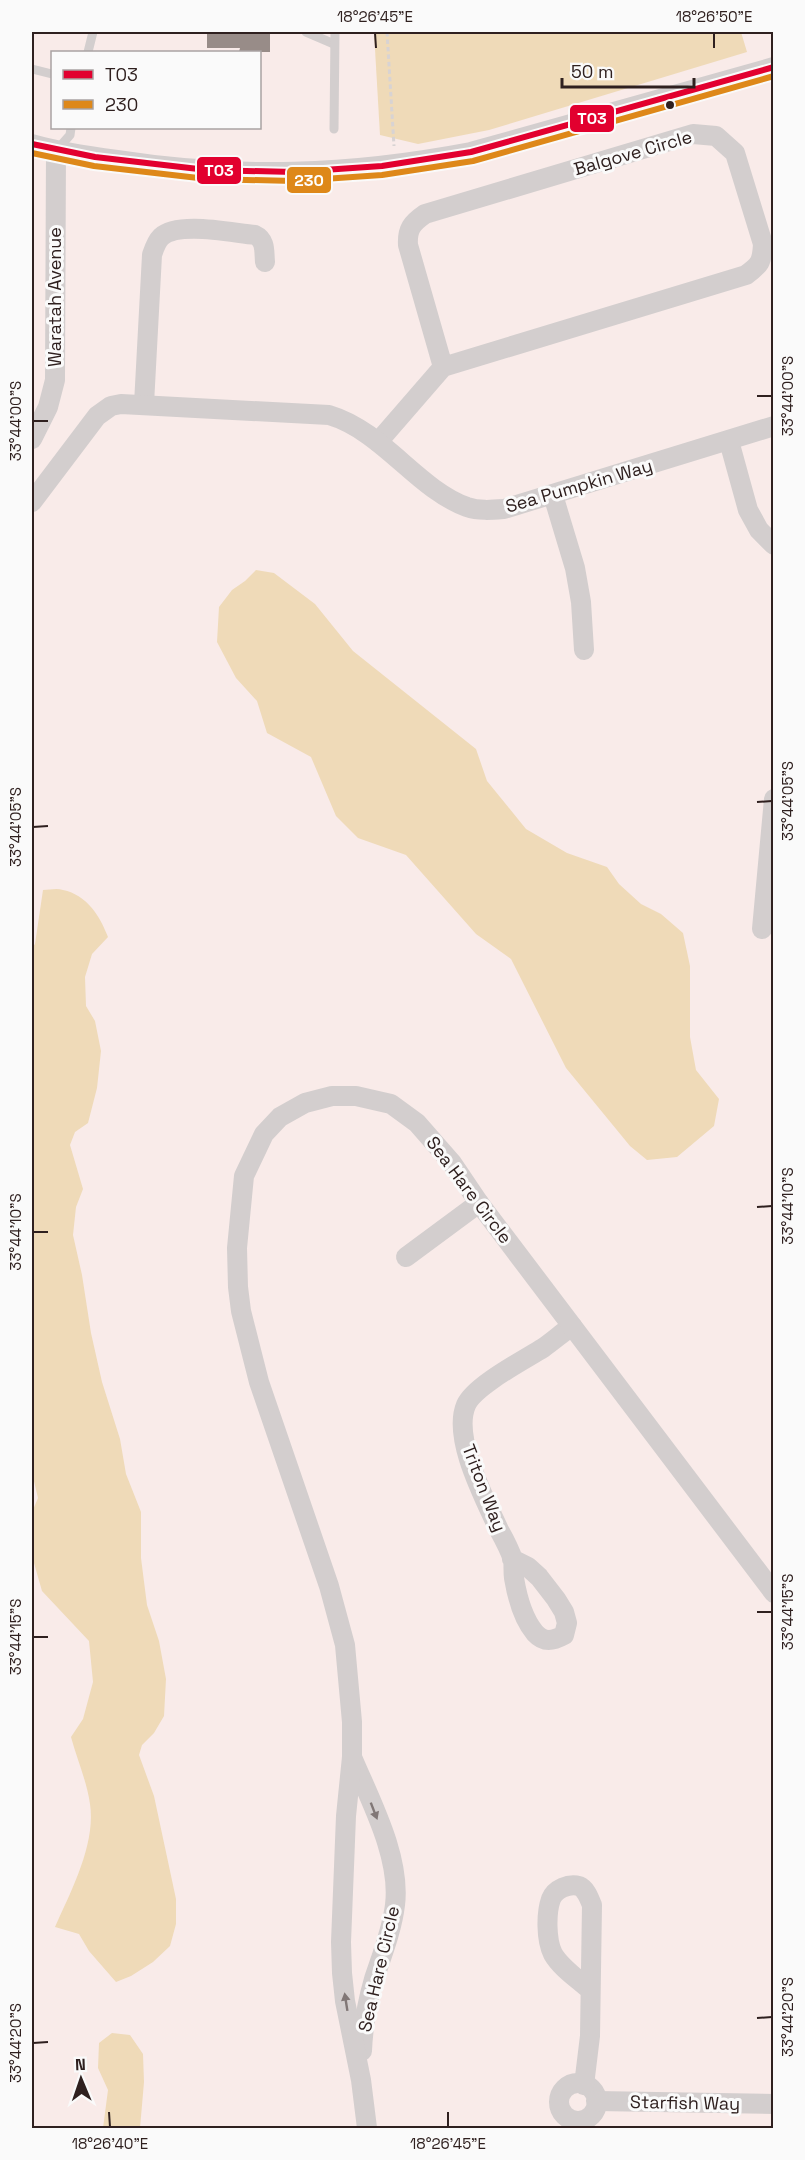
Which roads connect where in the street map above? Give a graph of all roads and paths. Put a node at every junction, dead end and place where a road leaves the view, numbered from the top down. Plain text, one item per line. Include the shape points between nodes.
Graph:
1 (93, 32) edge
2 (306, 32) edge
3 (334, 32) edge
4 (387, 32) edge
5 (334, 44) junction
6 (88, 51) edge
7 (774, 67) edge
8 (32, 69) edge
9 (51, 74) edge
10 (71, 129) edge
11 (334, 129) dead end
12 (32, 144) edge
13 (56, 151) junction
14 (395, 164) junction
15 (265, 262) dead end
16 (442, 367) junction
17 (144, 404) junction
18 (774, 426) edge
19 (32, 439) edge
20 (729, 441) junction
21 (378, 442) junction
22 (553, 495) junction
23 (32, 502) edge
24 (774, 545) edge
25 (584, 650) dead end
26 (774, 799) edge
27 (762, 929) dead end
28 (479, 1203) junction
29 (406, 1257) dead end
30 (572, 1326) junction
31 (512, 1559) dead end
32 (774, 1593) edge
33 (352, 1757) junction
34 (590, 1990) junction
35 (361, 2080) junction
36 (584, 2085) junction
37 (596, 2100) junction
38 (774, 2104) edge
39 (584, 2124) edge
40 (367, 2128) edge

1 - 6 lane
2 - 5 lane
3 - 5 lane
4 - 14 path
5 - 11 lane
7 - 14 street via 471,152
8 - 9 lane
10 - 13 lane
12 - 13 street
13 - 14 street via 213,172 308,172
13 - 19 street, Waratah Avenue via 55,380 48,407
15 - 17 street via 263,243 255,235 183,228 160,238 152,255
16 - 16 street, Balgove Circle via 408,245 410,226 424,214 693,134 716,136 735,153 763,244 759,266 746,275
16 - 21 street
17 - 21 street, Sea Pumpkin Way via 329,415
17 - 23 street, Sea Pumpkin Way via 111,406 97,416
18 - 20 street, Sea Pumpkin Way
20 - 22 street, Sea Pumpkin Way
20 - 24 street via 748,510 759,530
21 - 22 street, Sea Pumpkin Way via 447,498 468,507 482,511 504,509
22 - 25 street via 575,568
26 - 27 street
28 - 29 street
28 - 30 street, Sea Hare Circle
28 - 33 street, Sea Hare Circle via 452,1163 417,1123 391,1104 356,1096 332,1096 305,1103 280,1117 264,1134 244,1176 237,1248 241,1311 259,1382 340,1620 349,1675
30 - 31 street, Triton Way via 476,1391 463,1415 472,1465
30 - 32 street, Sea Hare Circle
35 -> 33 street, Sea Hare Circle via 345,2001 341,1942
33 -> 35 street, Sea Hare Circle via 391,1857 396,1880 396,1904 367,2006
34 - 34 street via 592,1905 579,1886 566,1886 552,1897 549,1939 563,1966
34 - 36 street
35 - 40 street, Sea Hare Circle
36 - 37 street
36 - 39 street via 577,2083 563,2091 559,2106 568,2118
37 - 38 street, Starfish Way
37 - 39 street via 594,2113

